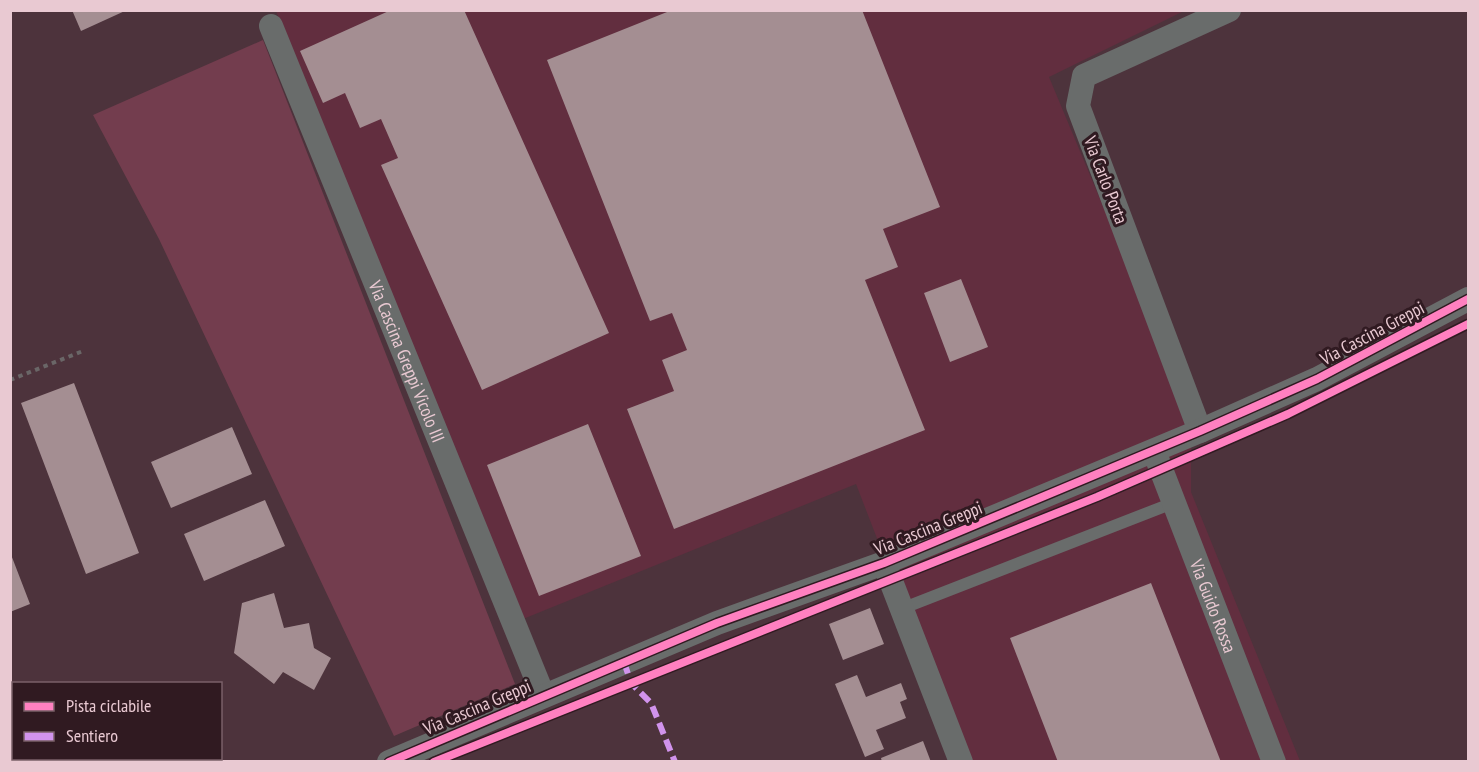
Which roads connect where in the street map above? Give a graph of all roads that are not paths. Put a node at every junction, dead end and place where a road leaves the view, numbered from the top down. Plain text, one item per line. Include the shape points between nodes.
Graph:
1 (1229, 10) edge
2 (271, 26) dead end
3 (1468, 299) edge
4 (1200, 431) junction
5 (1154, 451) junction
6 (1173, 503) junction
7 (884, 563) junction
8 (902, 609) junction
9 (543, 695) junction
10 (389, 762) edge
11 (961, 762) edge
12 (1274, 762) edge

1 - 4 street, Via Carlo Porta via 1084,76 1078,106
2 - 9 street, Via Cascina Greppi Vicolo III
3 - 4 street, Via Cascina Greppi via 1317,379
4 - 5 street, Via Cascina Greppi
5 - 6 street, Via Guido Rossa
5 - 7 street, Via Cascina Greppi
6 - 8 lane
6 - 12 street, Via Guido Rossa
7 - 8 street
7 - 9 street, Via Cascina Greppi via 717,623
8 - 11 street
9 - 10 street, Via Cascina Greppi

